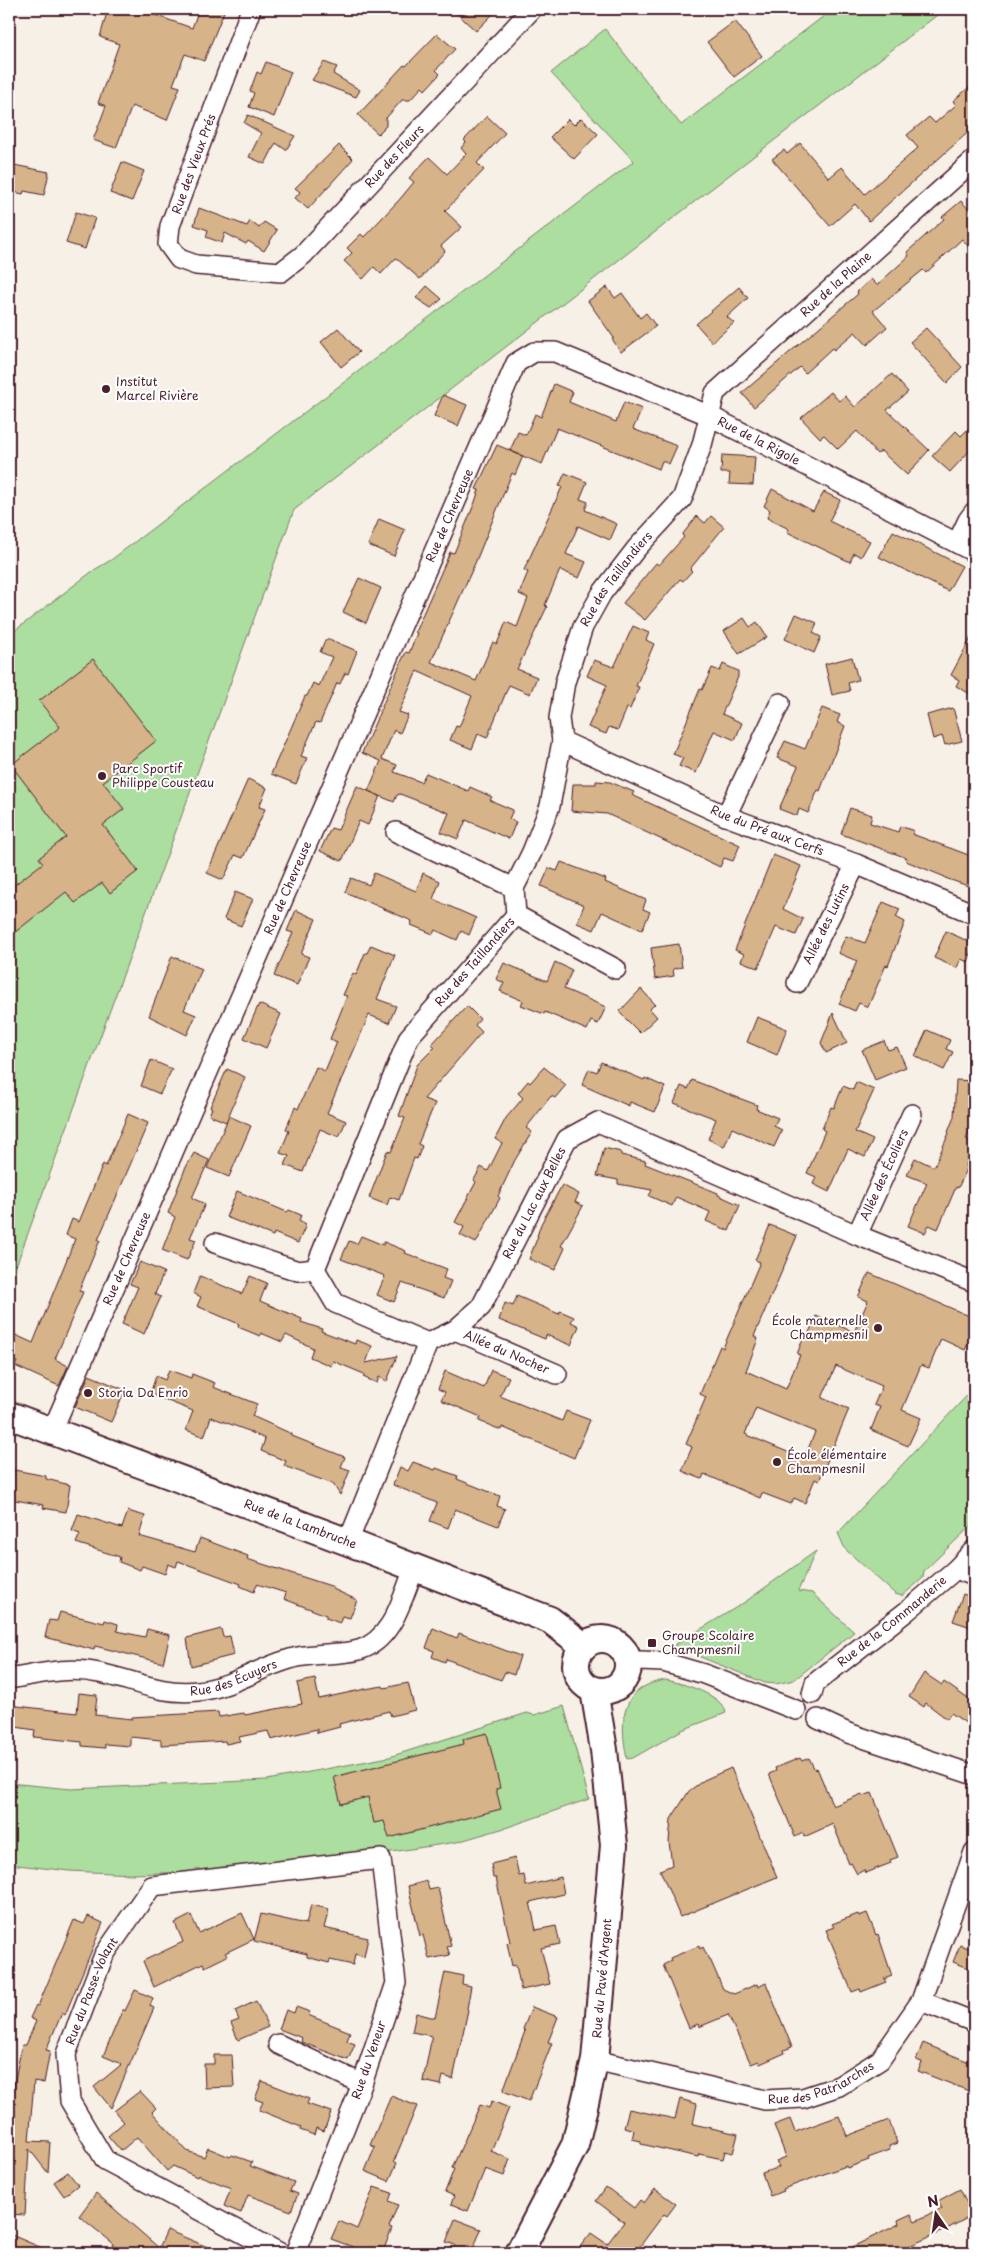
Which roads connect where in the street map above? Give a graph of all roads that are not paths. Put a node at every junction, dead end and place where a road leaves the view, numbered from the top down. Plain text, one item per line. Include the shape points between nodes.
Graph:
1 (252, 9) edge
2 (532, 9) edge
3 (974, 160) edge
4 (241, 268) joint
5 (534, 352) joint
6 (708, 416) junction
7 (974, 512) edge
8 (957, 543) junction
9 (974, 552) edge
10 (780, 703) dead end
11 (562, 741) junction
12 (726, 816) junction
13 (396, 832) dead end
14 (856, 864) junction
15 (514, 888) junction
16 (516, 914) junction
17 (974, 914) edge
18 (616, 968) dead end
19 (796, 983) dead end
20 (912, 1114) dead end
21 (857, 1235) junction
22 (215, 1243) dead end
23 (315, 1269) junction
24 (974, 1282) edge
25 (456, 1330) junction
26 (428, 1343) junction
27 (557, 1374) dead end
28 (9, 1415) edge
29 (52, 1432) junction
30 (348, 1542) junction
31 (974, 1550) edge
32 (414, 1568) junction
33 (956, 1569) junction
34 (974, 1576) edge
35 (584, 1646) junction
36 (628, 1664) junction
37 (9, 1679) edge
38 (594, 1690) junction
39 (812, 1694) junction
40 (796, 1710) junction
41 (818, 1719) junction
42 (974, 1774) edge
43 (974, 1852) edge
44 (381, 1859) joint
45 (921, 2001) junction
46 (974, 2022) edge
47 (278, 2044) dead end
48 (595, 2060) junction
49 (362, 2084) junction
50 (280, 2253) edge
51 (295, 2253) edge
52 (520, 2253) edge

1 - 4 street, Rue des Vieux Prés via 170,226 168,244 179,258 196,265
2 - 4 street, Rue des Fleurs via 302,255 281,272
3 - 6 street, Rue de la Plaine via 715,393
5 - 6 street, Rue de la Rigole via 555,352
5 - 29 street, Rue de Chevreuse via 516,363
6 - 8 street, Rue de la Rigole
6 - 11 street, Rue des Taillandiers via 702,445 682,499 636,549 602,593 583,627 565,682 559,718
7 - 8 street
8 - 9 street, Rue de la Rigole
10 - 12 street
11 - 12 street, Rue du Pré aux Cerfs
11 - 15 street, Rue des Taillandiers via 550,806
12 - 14 street, Rue du Pré aux Cerfs
13 - 15 street
14 - 17 street, Rue du Pré aux Cerfs
14 - 19 street, Allée des Lutins
15 - 16 street, Rue des Taillandiers
16 - 18 street
16 - 23 street, Rue des Taillandiers via 408,1037
20 - 21 street, Allée des Écoliers
21 - 24 street, Rue du Lac aux Belles
21 - 25 street, Rue du Lac aux Belles via 598,1122 567,1139 481,1307
22 - 23 street via 298,1271
23 - 26 street via 335,1303
25 - 26 street, Rue du Lac aux Belles
25 - 27 street, Allée du Nocher
26 - 30 street
28 - 29 street, Rue de la Lambruche
29 - 30 street, Rue de la Lambruche
30 - 32 street, Rue de la Lambruche
31 - 33 street, Rue de la Commanderie
32 - 35 street, Rue de la Lambruche via 550,1620
32 - 37 street, Rue des Écuyers via 391,1624 378,1640 359,1650 299,1657 273,1664 234,1683 199,1691 161,1691 99,1672 69,1670
33 - 34 street
33 - 39 street, Rue de la Commanderie via 815,1683
35 - 36 street via 599,1639 615,1643 626,1655
35 - 38 street via 579,1653 577,1671 580,1679
36 - 38 street via 627,1672 618,1685
36 - 40 street via 663,1662 704,1674
38 - 48 street, Rue du Pavé d'Argent via 614,1845
39 - 40 street via 800,1698
39 - 41 street via 820,1698 824,1706
40 - 41 street via 805,1720
41 - 42 street via 848,1733
43 - 45 street, Rue des Patriarches
44 - 49 street, Rue du Veneur via 396,1983
44 - 50 street, Rue du Passe-Volant via 152,1886 104,1954 66,2054 70,2101 105,2160
45 - 46 street
45 - 48 street, Rue des Patriarches via 880,2060 839,2086 803,2098 766,2100
47 - 49 street
48 - 52 street, Rue du Pavé d'Argent via 575,2145
49 - 51 street, Rue du Veneur

